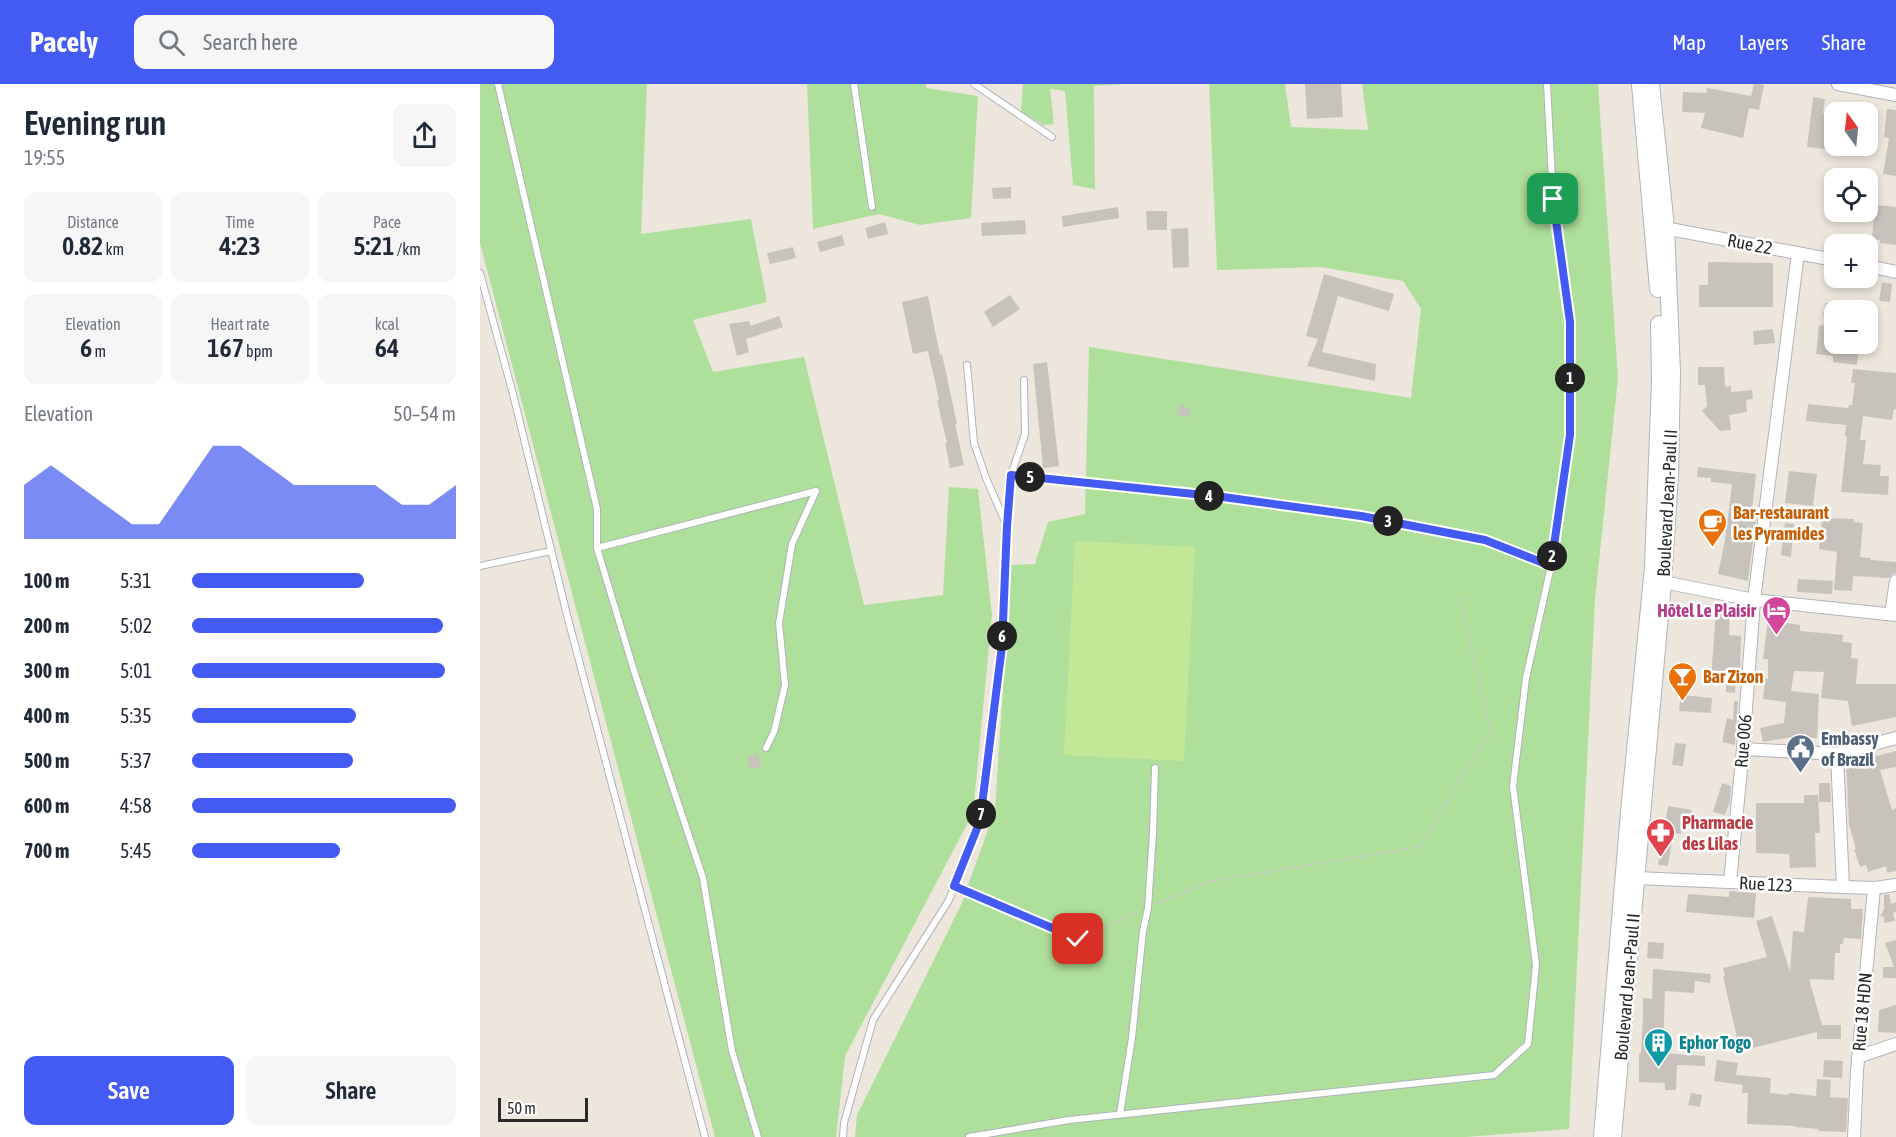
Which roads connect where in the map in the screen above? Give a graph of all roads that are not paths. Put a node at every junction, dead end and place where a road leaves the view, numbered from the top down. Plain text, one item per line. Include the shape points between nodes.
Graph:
1 (498, 84) edge
2 (854, 84) edge
3 (974, 84) edge
4 (1547, 84) edge
5 (1640, 84) edge
6 (1651, 84) edge
7 (1838, 84) edge
8 (1896, 95) edge
9 (1052, 137) dead end
10 (872, 207) dead end
11 (1659, 227) junction
12 (1798, 253) junction
13 (1824, 258) edge
14 (1878, 268) edge
15 (1896, 272) edge
16 (480, 273) edge
17 (967, 365) dead end
18 (1024, 380) dead end
19 (1011, 475) junction
20 (1007, 526) junction
21 (597, 548) junction
22 (551, 551) junction
23 (480, 566) edge
24 (1551, 566) junction
25 (1896, 581) edge
26 (1663, 582) junction
27 (1754, 600) junction
28 (1894, 614) edge
29 (1896, 738) edge
30 (766, 748) dead end
31 (1743, 749) junction
32 (1837, 754) junction
33 (1155, 768) dead end
34 (1636, 878) junction
35 (1730, 882) junction
36 (1896, 885) edge
37 (1843, 887) junction
38 (1874, 888) junction
39 (1896, 1044) edge
40 (1858, 1057) junction
41 (1120, 1114) junction
42 (705, 1137) edge
43 (758, 1137) edge
44 (843, 1137) edge
45 (969, 1137) edge
46 (1602, 1137) edge
47 (1613, 1137) edge
48 (1854, 1137) edge

1 - 21 lane via 597,509
2 - 10 lane
3 - 9 lane
4 - 24 lane via 1553,199 1570,322 1570,435
5 - 11 main road, Boulevard Jean-Paul II
6 - 11 main road, Boulevard Jean-Paul II
7 - 8 street
11 - 12 street, Rue 22
11 - 26 main road, Boulevard Jean-Paul II via 1672,372
11 - 46 main road, Boulevard Jean-Paul II via 1660,381 1653,567
12 - 13 street, Rue 22
12 - 27 street, Rue 006
14 - 15 street
16 - 22 lane
17 - 20 lane via 974,443
18 - 19 lane via 1025,434
19 - 20 lane
19 - 24 lane via 1361,516 1485,540
20 - 44 lane via 1002,646 980,821 949,900 873,1020
21 - 30 lane via 816,491 792,544 779,622 785,685 774,732
21 - 43 lane via 703,878 732,1051
22 - 23 lane
22 - 42 lane
24 - 41 lane via 1526,678 1513,786 1536,965 1528,1044 1494,1075
25 - 28 street
26 - 27 street
26 - 34 main road, Boulevard Jean-Paul II
27 - 28 street
27 - 31 street, Rue 006
29 - 32 street
31 - 32 street
31 - 35 street, Rue 006
32 - 37 street
33 - 41 lane via 1148,908
34 - 35 street, Rue 123
34 - 47 main road, Boulevard Jean-Paul II
35 - 37 street, Rue 123
36 - 38 street, Rue 123
37 - 38 street, Rue 123
38 - 40 street, Rue 18 HDN
39 - 40 street
40 - 48 street, Rue 18 HDN
41 - 45 lane

